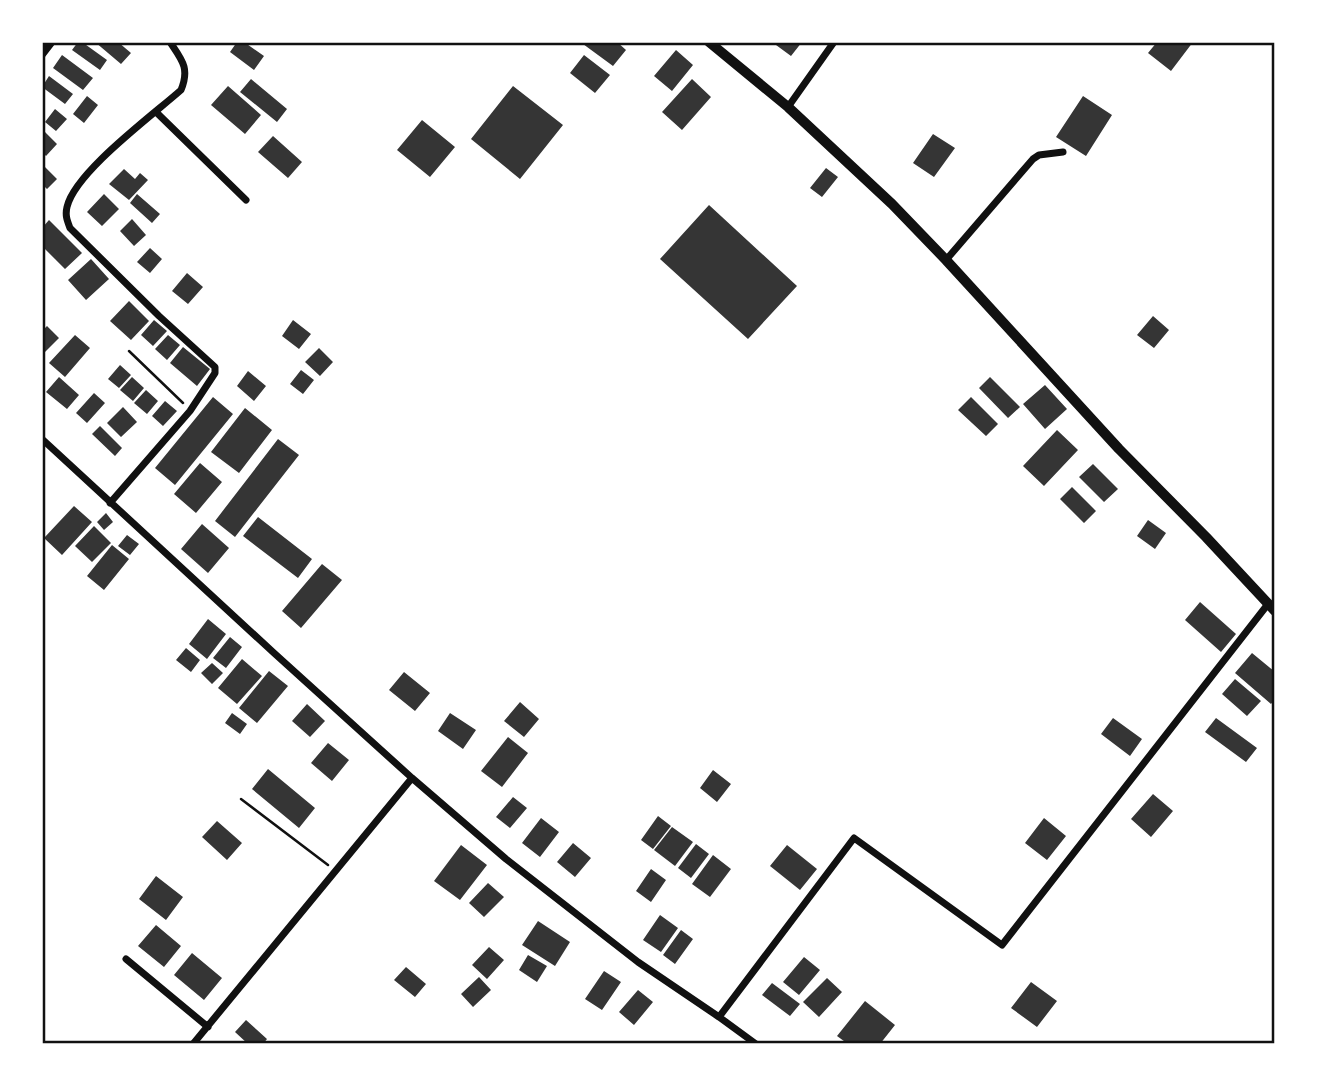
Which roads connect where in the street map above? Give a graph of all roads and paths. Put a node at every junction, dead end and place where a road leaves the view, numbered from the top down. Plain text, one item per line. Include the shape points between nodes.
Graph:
1 (52, 42) edge
2 (170, 42) edge
3 (709, 42) edge
4 (834, 42) edge
5 (42, 55) edge
6 (788, 107) junction
7 (156, 112) junction
8 (1063, 152) dead end
9 (246, 200) dead end
10 (946, 260) junction
11 (130, 351) dead end
12 (190, 411) junction
13 (42, 439) edge
14 (110, 503) junction
15 (1272, 608) edge
16 (412, 778) junction
17 (241, 799) dead end
18 (336, 871) junction
19 (127, 958) dead end
20 (719, 1017) junction
21 (208, 1027) junction
22 (193, 1044) edge
23 (756, 1044) edge

1 - 5 street
2 - 7 street via 182,60 186,79 181,90
3 - 6 street
4 - 6 street
6 - 10 street
7 - 9 street
7 - 12 street via 86,175 67,205 66,218 70,228 215,367
8 - 10 street via 1033,159
10 - 15 street
11 - 12 path
12 - 14 street
13 - 14 street
14 - 16 street
15 - 20 street via 1002,945 854,838
16 - 18 street
16 - 20 street via 556,899
17 - 18 path
18 - 21 street
19 - 21 street
20 - 23 street
21 - 22 street

